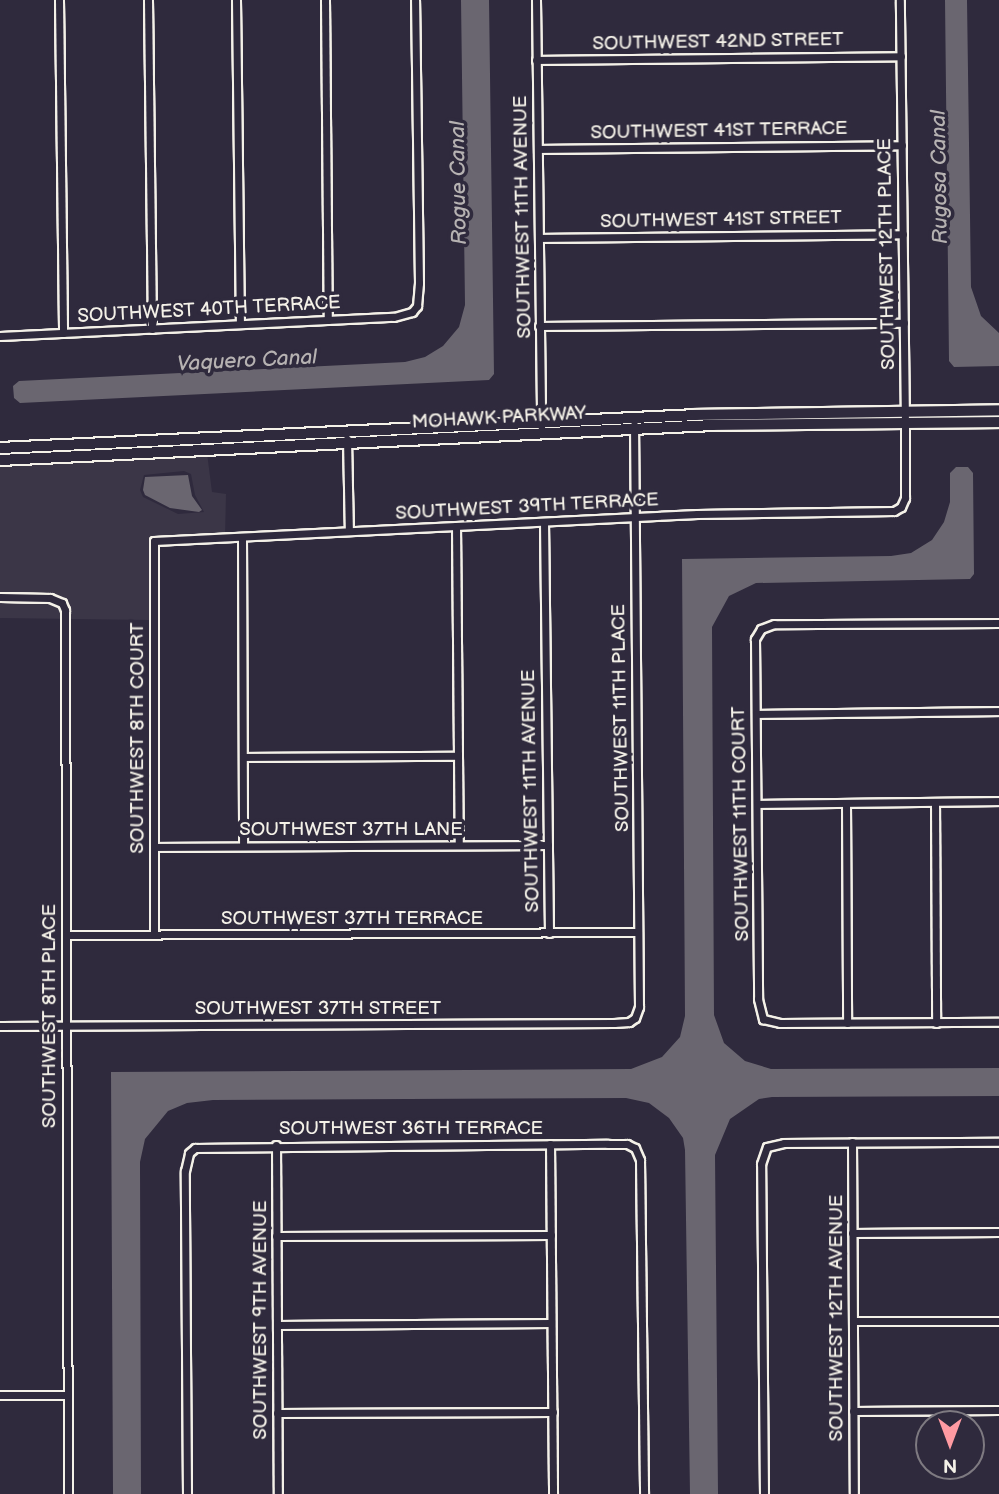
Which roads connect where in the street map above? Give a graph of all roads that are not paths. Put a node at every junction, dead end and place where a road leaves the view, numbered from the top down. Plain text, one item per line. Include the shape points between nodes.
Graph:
1 (59, 0) edge
2 (148, 0) edge
3 (236, 0) edge
4 (325, 0) edge
5 (415, 0) edge
6 (536, 0) edge
7 (900, 0) edge
8 (901, 56) junction
9 (536, 60) junction
10 (902, 145) junction
11 (538, 149) junction
12 (903, 234) junction
13 (539, 237) junction
14 (328, 320) junction
15 (904, 323) junction
16 (240, 324) junction
17 (539, 326) junction
18 (152, 329) junction
19 (63, 333) junction
20 (0, 337) edge
21 (999, 410) edge
22 (905, 412) junction
23 (634, 418) junction
24 (541, 422) junction
25 (999, 422) edge
26 (905, 423) junction
27 (634, 429) junction
28 (347, 432) junction
29 (542, 434) junction
30 (347, 443) junction
31 (0, 448) edge
32 (0, 460) edge
33 (901, 508) joint
34 (634, 517) junction
35 (544, 522) junction
36 (456, 526) junction
37 (349, 531) junction
38 (242, 537) junction
39 (153, 541) joint
40 (0, 597) edge
41 (999, 622) edge
42 (999, 711) edge
43 (756, 714) junction
44 (458, 756) junction
45 (243, 757) junction
46 (999, 801) edge
47 (935, 802) junction
48 (846, 803) junction
49 (757, 804) junction
50 (459, 845) junction
51 (548, 845) junction
52 (243, 846) junction
53 (154, 847) junction
54 (638, 932) junction
55 (549, 933) junction
56 (66, 935) junction
57 (154, 935) junction
58 (635, 1018) joint
59 (999, 1022) edge
60 (847, 1023) junction
61 (936, 1023) junction
62 (0, 1026) edge
63 (66, 1026) junction
64 (852, 1142) junction
65 (999, 1142) edge
66 (550, 1144) junction
67 (276, 1145) junction
68 (999, 1232) edge
69 (852, 1233) junction
70 (551, 1235) junction
71 (276, 1236) junction
72 (853, 1321) junction
73 (999, 1321) edge
74 (551, 1323) junction
75 (277, 1325) junction
76 (0, 1395) edge
77 (68, 1395) junction
78 (999, 1410) edge
79 (853, 1411) junction
80 (553, 1412) junction
81 (277, 1413) junction
82 (68, 1494) edge
83 (187, 1494) edge
84 (278, 1494) edge
85 (554, 1494) edge
86 (644, 1494) edge
87 (764, 1494) edge
88 (854, 1494) edge

1 - 19 street
2 - 18 street
3 - 16 street
4 - 14 street
5 - 14 street, SOUTHWEST 40TH TERRACE via 417,306 394,317
6 - 9 street, SOUTHWEST 11TH AVENUE
7 - 8 street, SOUTHWEST 12TH PLACE
8 - 9 street, SOUTHWEST 42ND STREET
8 - 10 street, SOUTHWEST 12TH PLACE
9 - 11 street, SOUTHWEST 11TH AVENUE
10 - 11 street, SOUTHWEST 41ST TERRACE
10 - 12 street, SOUTHWEST 12TH PLACE
11 - 13 street, SOUTHWEST 11TH AVENUE
12 - 13 street, SOUTHWEST 41ST STREET
12 - 15 street, SOUTHWEST 12TH PLACE
13 - 17 street, SOUTHWEST 11TH AVENUE
14 - 16 street, SOUTHWEST 40TH TERRACE
15 - 17 street
15 - 22 street, SOUTHWEST 12TH PLACE
16 - 18 street, SOUTHWEST 40TH TERRACE
17 - 24 street, SOUTHWEST 11TH AVENUE
18 - 19 street, SOUTHWEST 40TH TERRACE
19 - 20 street, SOUTHWEST 40TH TERRACE
21 - 22 street, MOHAWK PARKWAY
22 - 23 street, MOHAWK PARKWAY
22 - 26 street, SOUTHWEST 12TH PLACE
23 - 24 street, MOHAWK PARKWAY
23 - 27 street, SOUTHWEST 11TH PLACE
24 - 28 street, MOHAWK PARKWAY
24 - 29 street, SOUTHWEST 11TH AVENUE
25 - 26 street, MOHAWK PARKWAY
26 - 27 street, MOHAWK PARKWAY
26 - 33 street, SOUTHWEST 12TH PLACE via 905,498
27 - 29 street, MOHAWK PARKWAY
27 - 34 street, SOUTHWEST 11TH PLACE
28 - 30 street
28 - 31 street, MOHAWK PARKWAY
29 - 30 street, MOHAWK PARKWAY
30 - 32 street, MOHAWK PARKWAY
30 - 37 street
33 - 34 street, SOUTHWEST 39TH TERRACE
34 - 35 street, SOUTHWEST 39TH TERRACE
34 - 54 street, SOUTHWEST 11TH PLACE
35 - 36 street, SOUTHWEST 39TH TERRACE
35 - 51 street, SOUTHWEST 11TH AVENUE
36 - 37 street, SOUTHWEST 39TH TERRACE
36 - 44 street
37 - 38 street, SOUTHWEST 39TH TERRACE
38 - 39 street, SOUTHWEST 39TH TERRACE
38 - 45 street
39 - 53 street, SOUTHWEST 8TH COURT
40 - 56 street, SOUTHWEST 8TH PLACE via 50,597 65,610
41 - 43 street, SOUTHWEST 11TH COURT via 774,624 761,629 755,639
42 - 43 street
43 - 49 street, SOUTHWEST 11TH COURT
44 - 45 street
44 - 50 street
45 - 52 street
46 - 47 street
47 - 48 street
47 - 61 street
48 - 49 street
48 - 60 street
49 - 60 street, SOUTHWEST 11TH COURT via 758,999 763,1019 772,1023
50 - 51 street, SOUTHWEST 37TH LANE
50 - 52 street, SOUTHWEST 37TH LANE
51 - 55 street, SOUTHWEST 11TH AVENUE
52 - 53 street, SOUTHWEST 37TH LANE
53 - 57 street, SOUTHWEST 8TH COURT
54 - 55 street, SOUTHWEST 37TH TERRACE
54 - 58 street, SOUTHWEST 11TH PLACE via 639,1007
55 - 57 street, SOUTHWEST 37TH TERRACE
56 - 57 street, SOUTHWEST 37TH TERRACE
56 - 63 street, SOUTHWEST 8TH PLACE
58 - 63 street, SOUTHWEST 37TH STREET via 614,1023
59 - 61 street
60 - 61 street
62 - 63 street, SOUTHWEST 37TH STREET
63 - 77 street, SOUTHWEST 8TH PLACE
64 - 65 street
64 - 69 street, SOUTHWEST 12TH AVENUE
64 - 87 street via 767,1147 761,1164
66 - 67 street, SOUTHWEST 36TH TERRACE
66 - 70 street
66 - 86 street, SOUTHWEST 36TH TERRACE via 627,1144 635,1148 640,1160
67 - 71 street, SOUTHWEST 9TH AVENUE
67 - 83 street, SOUTHWEST 36TH TERRACE via 202,1146 189,1153
68 - 69 street
69 - 72 street, SOUTHWEST 12TH AVENUE
70 - 71 street
70 - 74 street
71 - 75 street, SOUTHWEST 9TH AVENUE
72 - 73 street
72 - 79 street, SOUTHWEST 12TH AVENUE
74 - 75 street
74 - 80 street
75 - 81 street, SOUTHWEST 9TH AVENUE
76 - 77 street
77 - 82 street, SOUTHWEST 8TH PLACE
78 - 79 street
79 - 88 street, SOUTHWEST 12TH AVENUE
80 - 81 street
80 - 85 street
81 - 84 street, SOUTHWEST 9TH AVENUE

